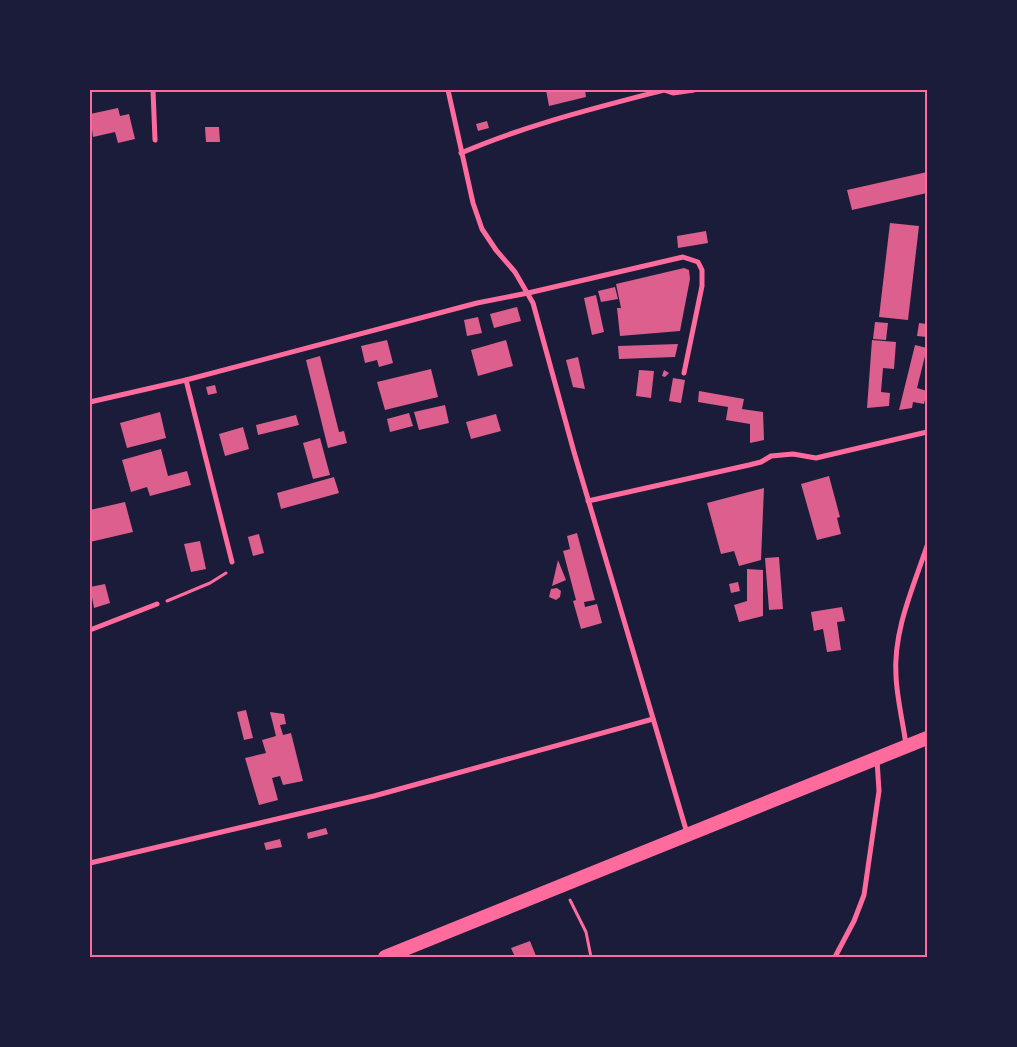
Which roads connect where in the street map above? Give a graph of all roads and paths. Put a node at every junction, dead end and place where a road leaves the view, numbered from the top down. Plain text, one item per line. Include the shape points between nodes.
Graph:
1 (153, 90) edge
2 (448, 90) edge
3 (694, 90) edge
4 (155, 140) dead end
5 (461, 153) junction
6 (528, 293) junction
7 (684, 373) dead end
8 (186, 380) junction
9 (90, 402) edge
10 (927, 432) edge
11 (588, 501) junction
12 (927, 546) edge
13 (232, 562) joint
14 (157, 604) joint
15 (90, 630) edge
16 (653, 719) junction
17 (927, 738) edge
18 (906, 747) junction
19 (876, 759) junction
20 (688, 836) junction
21 (90, 863) edge
22 (562, 886) junction
23 (385, 957) edge
24 (591, 957) edge
25 (835, 957) edge

1 - 4 street
2 - 5 street
3 - 5 street via 664,90 582,111 517,130
5 - 6 street via 482,229
6 - 7 street via 673,258 698,262 702,270 702,286
6 - 8 street via 477,302
6 - 11 street
8 - 9 street
8 - 13 street
10 - 11 street via 816,458 793,454 771,456 749,465
11 - 16 street
12 - 18 street via 903,618 896,662
13 - 14 path via 225,574 210,583
14 - 15 street
16 - 20 street
16 - 21 street via 384,794
17 - 18 highway
18 - 19 highway
19 - 20 highway
19 - 25 street via 879,792 864,895
20 - 22 highway
22 - 23 highway
22 - 24 path via 586,932

